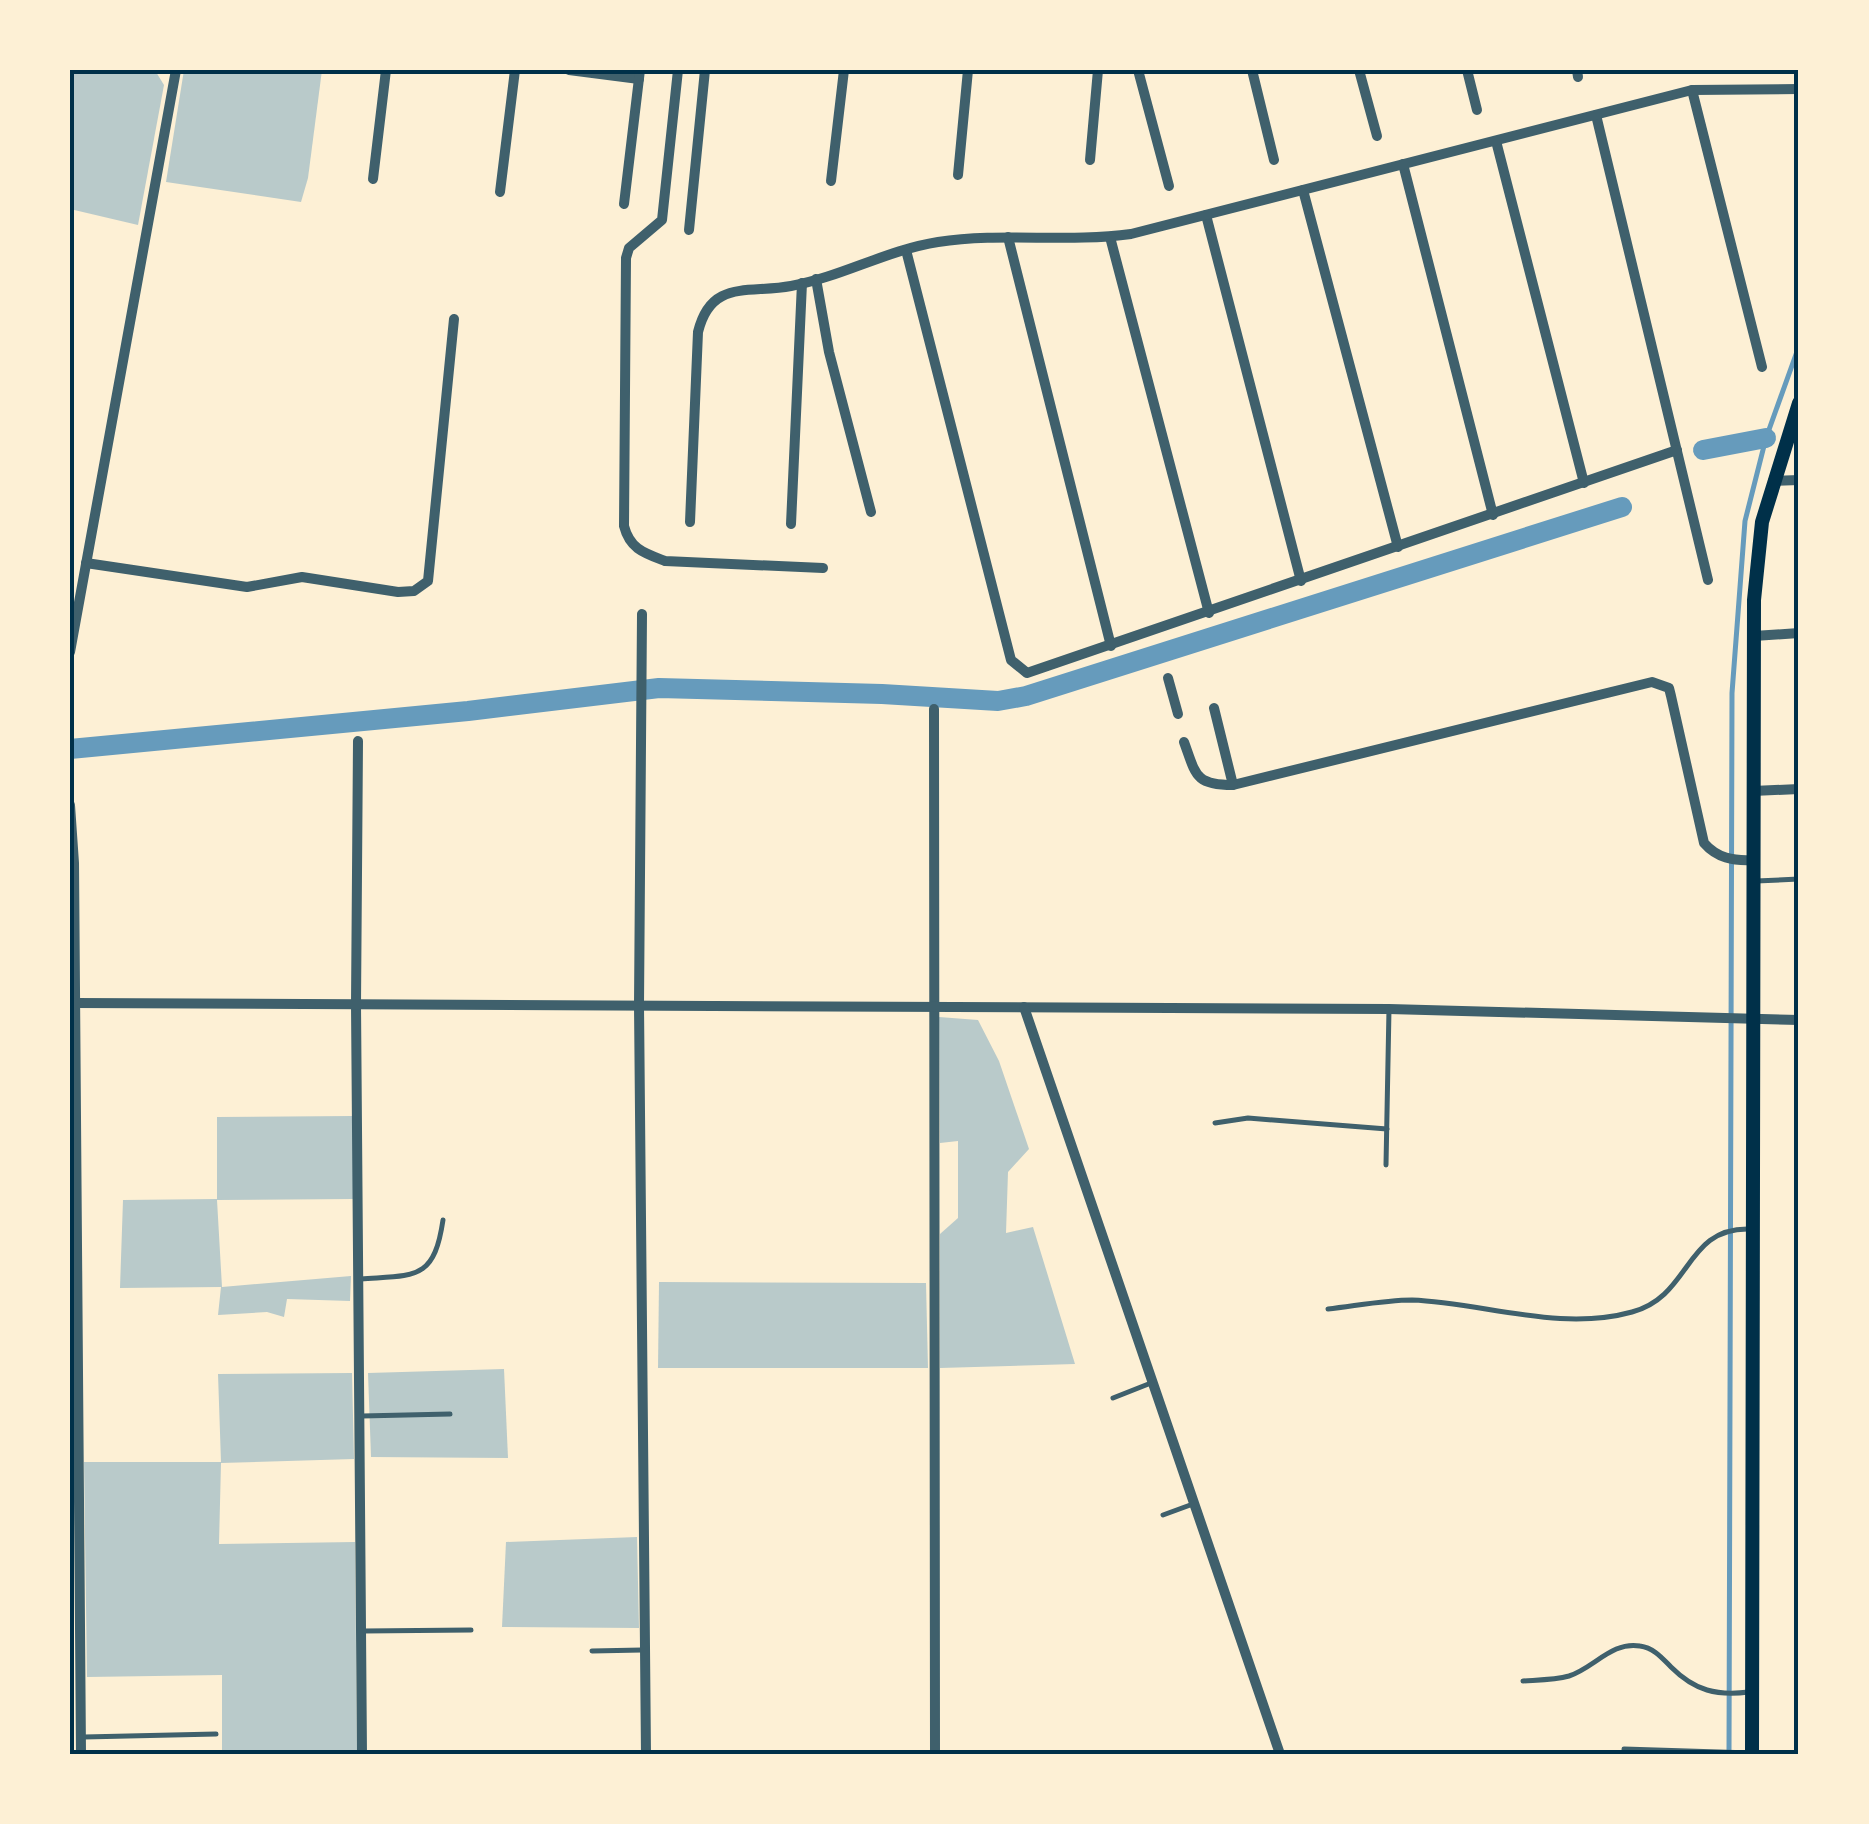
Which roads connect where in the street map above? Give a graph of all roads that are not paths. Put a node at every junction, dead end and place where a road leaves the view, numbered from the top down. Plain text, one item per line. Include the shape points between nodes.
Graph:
1 (176, 70) edge
2 (386, 70) edge
3 (515, 70) edge
4 (569, 70) edge
5 (678, 70) edge
6 (706, 70) edge
7 (844, 70) edge
8 (968, 70) edge
9 (1098, 70) edge
10 (1138, 70) edge
11 (1252, 70) edge
12 (1360, 70) edge
13 (1467, 70) edge
14 (639, 74) edge
15 (1799, 89) edge
16 (1692, 90) junction
17 (1477, 110) dead end
18 (1596, 115) junction
19 (1376, 136) dead end
20 (1496, 141) junction
21 (1090, 160) dead end
22 (1274, 160) dead end
23 (1402, 164) junction
24 (958, 174) dead end
25 (372, 179) dead end
26 (831, 181) dead end
27 (1169, 186) dead end
28 (1303, 190) junction
29 (500, 192) dead end
30 (624, 204) dead end
31 (1206, 215) junction
32 (689, 230) dead end
33 (1008, 237) junction
34 (1110, 238) junction
35 (906, 250) junction
36 (816, 279) junction
37 (802, 283) junction
38 (454, 318) dead end
39 (1762, 367) dead end
40 (1799, 403) edge
41 (1677, 450) junction
42 (1799, 480) edge
43 (1773, 481) junction
44 (1584, 484) junction
45 (871, 512) dead end
46 (1493, 514) junction
47 (690, 522) dead end
48 (791, 524) dead end
49 (1398, 547) junction
50 (86, 563) junction
51 (823, 568) dead end
52 (1708, 580) dead end
53 (1301, 581) junction
54 (1208, 613) junction
55 (642, 614) dead end
56 (1799, 633) edge
57 (1754, 636) junction
58 (1112, 646) junction
59 (70, 652) edge
60 (1168, 678) dead end
61 (1214, 708) dead end
62 (934, 709) dead end
63 (1178, 714) dead end
64 (358, 741) dead end
65 (1184, 742) dead end
66 (1233, 785) junction
67 (1799, 789) edge
68 (1754, 791) junction
69 (70, 805) edge
70 (1746, 860) junction
71 (1799, 878) edge
72 (1753, 881) junction
73 (72, 919) edge
74 (74, 1002) junction
75 (356, 1004) junction
76 (639, 1005) junction
77 (933, 1007) junction
78 (1024, 1007) junction
79 (1389, 1009) junction
80 (1746, 1019) junction
81 (1799, 1020) edge
82 (72, 1052) edge
83 (1215, 1123) dead end
84 (1387, 1129) junction
85 (1386, 1165) dead end
86 (443, 1220) dead end
87 (1748, 1229) junction
88 (358, 1279) junction
89 (1328, 1309) dead end
90 (1151, 1383) junction
91 (1113, 1398) dead end
92 (450, 1414) dead end
93 (359, 1416) junction
94 (1193, 1504) junction
95 (1164, 1515) dead end
96 (471, 1630) dead end
97 (361, 1631) junction
98 (592, 1650) dead end
99 (646, 1650) junction
100 (1523, 1681) dead end
101 (1745, 1693) junction
102 (216, 1734) dead end
103 (81, 1737) junction
104 (1624, 1749) dead end
105 (1738, 1753) edge
106 (81, 1754) edge
107 (362, 1754) edge
108 (646, 1754) edge
109 (935, 1754) edge
110 (1280, 1754) edge
111 (1752, 1754) edge

1 - 50 street
2 - 25 street
3 - 29 street
4 - 14 street
5 - 51 street via 662,220 626,258 628,541 666,561
6 - 32 street
7 - 26 street
8 - 24 street
9 - 21 street
10 - 27 street
11 - 22 street
12 - 19 street
13 - 17 street
14 - 30 street
15 - 16 street
16 - 18 street
16 - 39 street
18 - 20 street
18 - 41 street
20 - 23 street
20 - 44 street
23 - 28 street
23 - 46 street
28 - 31 street
28 - 49 street
31 - 34 street
31 - 53 street
33 - 34 street
33 - 35 street
33 - 58 street
34 - 54 street
35 - 36 street
35 - 58 street via 1011,660 1027,673 1038,672
36 - 37 street
36 - 45 street
37 - 47 street via 730,292 704,311
37 - 48 street
38 - 50 street via 428,581 422,587 398,592 302,577 247,587
40 - 43 main road
41 - 44 street
41 - 52 street
42 - 43 street
43 - 57 main road via 1756,562
44 - 46 street
46 - 49 street
49 - 53 street
50 - 59 street
53 - 54 street
54 - 58 street
55 - 76 street
56 - 57 street
57 - 68 main road
60 - 63 street
61 - 66 street
62 - 77 street
64 - 75 street
65 - 66 street via 1202,781
66 - 70 street via 1660,683 1672,696 1704,843 1725,858
67 - 68 street
68 - 70 main road
69 - 73 street
70 - 72 main road
71 - 72 lane
72 - 80 main road
73 - 74 street
74 - 75 street
74 - 82 street
75 - 76 street
75 - 88 street
76 - 77 street
76 - 99 street
77 - 78 street
77 - 109 street
78 - 79 street
78 - 90 street
79 - 80 street
79 - 84 lane
80 - 81 street
80 - 87 main road
82 - 103 street
83 - 84 lane via 1248,1118
84 - 85 lane
86 - 88 lane via 439,1249 425,1270
87 - 89 lane via 1705,1241 1662,1296 1628,1313 1542,1316 1410,1300
87 - 101 main road
88 - 93 street
90 - 91 lane
90 - 94 street
92 - 93 lane
93 - 97 street
94 - 95 lane
94 - 110 street
96 - 97 lane
97 - 107 street
98 - 99 lane
99 - 108 street
100 - 101 lane via 1572,1675 1633,1645 1652,1649 1710,1693
101 - 111 main road
102 - 103 lane
103 - 106 street
104 - 105 lane
105 - 111 lane

